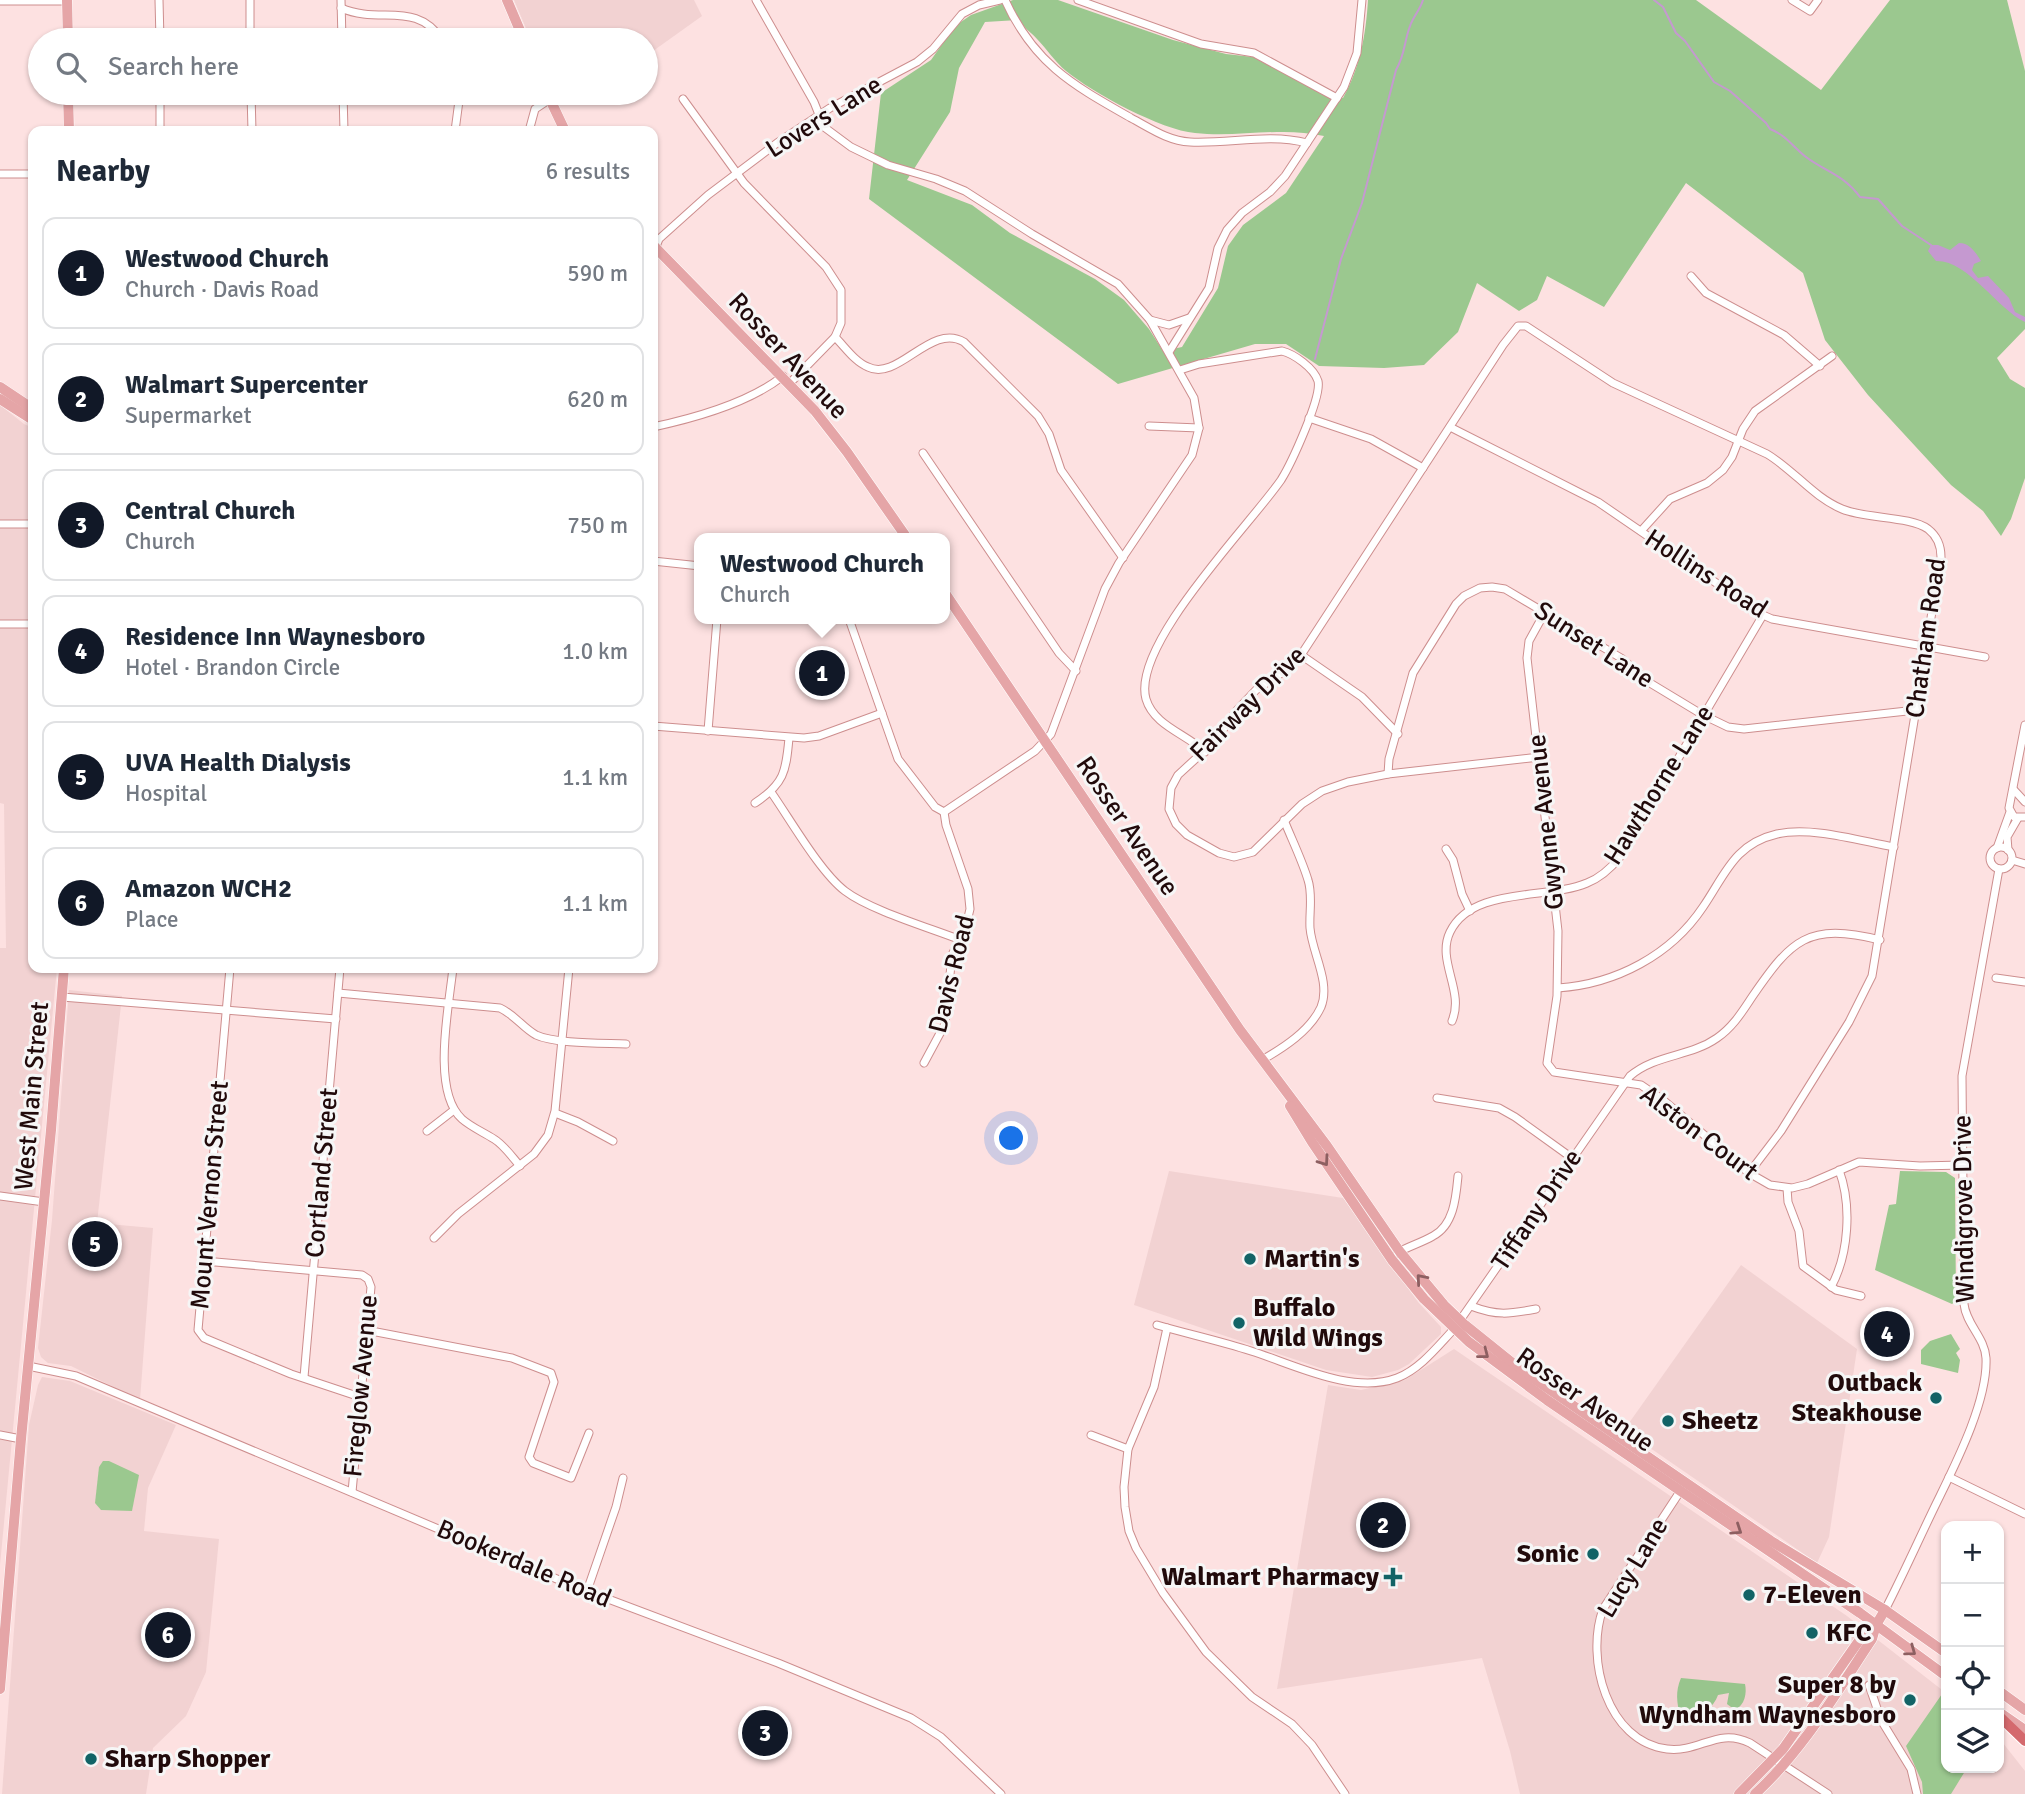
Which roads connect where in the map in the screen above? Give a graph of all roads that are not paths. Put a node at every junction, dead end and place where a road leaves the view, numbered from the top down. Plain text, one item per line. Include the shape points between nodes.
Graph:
1 (159, 0) edge
2 (250, 0) edge
3 (507, 0) edge
4 (756, 0) edge
5 (1003, 0) edge
6 (1078, 0) edge
7 (1362, 0) edge
8 (1792, 0) edge
9 (1818, 0) edge
10 (0, 1) edge
11 (67, 1) edge
12 (341, 4) edge
13 (68, 28) edge
14 (160, 28) edge
15 (250, 28) edge
16 (342, 28) edge
17 (435, 28) edge
18 (519, 28) edge
19 (1337, 98) junction
20 (682, 99) dead end
21 (68, 105) edge
22 (160, 105) edge
23 (251, 105) edge
24 (343, 105) edge
25 (458, 105) edge
26 (539, 105) edge
27 (552, 105) edge
28 (819, 115) junction
29 (69, 126) edge
30 (160, 126) edge
31 (251, 126) edge
32 (344, 126) edge
33 (456, 126) edge
34 (530, 126) edge
35 (563, 126) edge
36 (1307, 144) junction
37 (736, 173) junction
38 (0, 174) edge
39 (28, 174) edge
40 (658, 241) edge
41 (658, 254) edge
42 (1691, 276) dead end
43 (1189, 318) junction
44 (1150, 320) junction
45 (1521, 325) joint
46 (835, 337) junction
47 (1169, 352) junction
48 (1832, 356) dead end
49 (1820, 366) junction
50 (1180, 370) junction
51 (786, 380) junction
52 (0, 387) edge
53 (0, 399) edge
54 (28, 406) edge
55 (28, 417) edge
56 (1309, 418) junction
57 (658, 426) edge
58 (1149, 426) dead end
59 (1450, 427) junction
60 (1199, 428) junction
61 (1739, 440) junction
62 (923, 453) dead end
63 (1423, 468) junction
64 (0, 524) edge
65 (28, 524) edge
66 (1641, 531) junction
67 (904, 533) edge
68 (1123, 558) junction
69 (658, 561) edge
70 (694, 565) edge
71 (950, 602) edge
72 (1545, 612) junction
73 (1763, 615) junction
74 (0, 624) edge
75 (28, 624) edge
76 (717, 624) edge
77 (851, 624) edge
78 (1927, 646) junction
79 (1301, 655) junction
80 (1985, 657) dead end
81 (1076, 671) junction
82 (1916, 710) junction
83 (882, 713) junction
84 (1703, 715) junction
85 (2025, 725) edge
86 (658, 726) edge
87 (708, 731) junction
88 (1398, 734) junction
89 (789, 738) junction
90 (1044, 742) junction
91 (1205, 752) junction
92 (1539, 757) junction
93 (1388, 774) junction
94 (2014, 790) junction
95 (771, 792) junction
96 (2022, 801) edge
97 (755, 803) dead end
98 (2010, 803) junction
99 (944, 812) junction
100 (2010, 813) junction
101 (2023, 817) edge
102 (1284, 820) junction
103 (1894, 847) junction
104 (1997, 848) junction
105 (1446, 849) dead end
106 (2008, 850) junction
107 (2012, 860) junction
108 (2025, 864) edge
109 (1999, 869) junction
110 (1555, 892) junction
111 (1470, 911) junction
112 (958, 939) junction
113 (1880, 940) junction
114 (64, 973) edge
115 (230, 973) edge
116 (340, 973) edge
117 (453, 973) edge
118 (569, 973) edge
119 (1996, 978) dead end
120 (2025, 982) edge
121 (1558, 988) junction
122 (338, 993) junction
123 (62, 997) junction
124 (450, 1002) junction
125 (226, 1009) junction
126 (336, 1019) junction
127 (1452, 1021) dead end
128 (1551, 1035) joint
129 (562, 1040) junction
130 (626, 1044) dead end
131 (1262, 1060) junction
132 (924, 1063) dead end
133 (1623, 1083) junction
134 (1437, 1098) dead end
135 (454, 1110) junction
136 (555, 1112) junction
137 (426, 1131) dead end
138 (613, 1141) dead end
139 (1572, 1158) junction
140 (1963, 1165) junction
141 (520, 1166) junction
142 (1839, 1170) junction
143 (1749, 1172) junction
144 (1458, 1176) dead end
145 (1787, 1188) junction
146 (0, 1196) edge
147 (44, 1202) junction
148 (435, 1238) dead end
149 (1396, 1255) junction
150 (204, 1261) junction
151 (313, 1272) junction
152 (1831, 1287) junction
153 (1861, 1296) dead end
154 (1471, 1306) junction
155 (1536, 1309) dead end
156 (1157, 1325) dead end
157 (1457, 1325) junction
158 (1167, 1328) junction
159 (366, 1330) junction
160 (28, 1366) junction
161 (304, 1377) junction
162 (360, 1397) junction
163 (589, 1433) dead end
164 (0, 1435) edge
165 (1091, 1435) dead end
166 (21, 1439) junction
167 (1128, 1450) junction
168 (1949, 1477) junction
169 (623, 1478) dead end
170 (1683, 1487) junction
171 (352, 1492) junction
172 (2025, 1514) edge
173 (587, 1591) junction
174 (1885, 1610) junction
175 (1876, 1625) junction
176 (1941, 1649) edge
177 (1941, 1672) edge
178 (1870, 1685) dead end
179 (0, 1689) edge
180 (2004, 1695) edge
181 (2025, 1710) edge
182 (2004, 1717) edge
183 (2004, 1719) edge
184 (2025, 1730) edge
185 (2025, 1741) edge
186 (1774, 1759) junction
187 (1785, 1765) junction
188 (1001, 1794) edge
189 (1345, 1794) edge
190 (1739, 1794) edge
191 (1755, 1794) edge
192 (1828, 1794) edge
193 (1917, 1794) edge

1 - 14 street
2 - 15 street
3 - 18 main road
4 - 28 street
5 - 28 street, Lovers Lane via 970,9 917,62
5 - 36 street via 1025,36 1058,73 1161,134 1188,142 1276,138
6 - 19 street via 1201,44 1254,53
7 - 19 street via 1357,52
8 - 9 street via 1810,10
10 - 11 street
11 - 13 main road
12 - 16 street
12 - 17 street via 359,11 416,12
19 - 36 street
20 - 37 street
21 - 29 main road
22 - 30 street
23 - 31 street
24 - 32 street
25 - 33 street
26 - 34 street
27 - 35 main road
28 - 37 street, Lovers Lane
28 - 44 street via 828,130 851,147 965,191 1107,276
36 - 43 street via 1278,184 1227,230 1209,288
37 - 40 street, Lovers Lane
37 - 46 street via 838,283 842,312
38 - 39 street
41 - 51 main road, Rosser Avenue
42 - 49 street via 1706,293 1784,335
43 - 44 street via 1169,325
43 - 47 street
44 - 47 street
45 - 59 street, Fairway Drive via 1514,328
45 - 61 street, Chatham Road via 1613,383
46 - 51 street
46 - 68 street via 862,364 877,370 935,342 953,337 964,342 1038,416 1061,470
47 - 50 street
48 - 49 street
49 - 61 street via 1755,411
50 - 56 street via 1286,352 1317,379 1318,398
50 - 60 street via 1194,398
51 - 57 street via 708,413
51 - 67 main road, Rosser Avenue via 848,452
52 - 54 main road
53 - 55 main road
56 - 63 street via 1371,439
56 - 91 street via 1283,477 1186,601 1147,671 1146,696 1152,710
58 - 60 street
59 - 63 street, Fairway Drive
59 - 66 street, Hollins Road via 1598,502
60 - 68 street via 1186,466
61 - 66 street via 1716,477 1670,499
61 - 78 street, Chatham Road via 1774,458 1833,505 1857,514 1916,523 1934,534 1941,557
62 - 81 street via 1059,653
63 - 79 street, Fairway Drive
64 - 65 street
66 - 73 street, Hollins Road
68 - 81 street via 1104,589
69 - 70 street
71 - 90 main road, Rosser Avenue
72 - 84 street, Sunset Lane
72 - 88 street, Sunset Lane via 1499,587 1480,588 1461,599 1413,673
72 - 92 street, Gwynne Avenue via 1529,641 1527,659
73 - 78 street, Hollins Road
73 - 84 street, Hawthorne Lane
74 - 75 street
76 - 87 street
77 - 83 street, Davis Road
78 - 80 street, Hollins Road
78 - 82 street, Chatham Road
79 - 88 street via 1362,697
79 - 91 street, Fairway Drive via 1256,690
81 - 90 street
82 - 84 street, Sunset Lane via 1744,729
82 - 103 street, Chatham Road
83 - 89 street via 819,736
83 - 99 street, Davis Road via 901,763
84 - 110 street, Hawthorne Lane via 1620,857 1594,880
85 - 94 street
86 - 87 street
87 - 89 street
88 - 93 street, Sunset Lane
89 - 95 street via 785,773
90 - 99 street
90 - 131 main road, Rosser Avenue
91 - 102 street, Fairway Drive via 1178,775 1171,788 1169,809 1181,830 1219,853 1241,857 1258,848
92 - 93 street, Fairway Drive
92 - 110 street, Gwynne Avenue
93 - 102 street, Fairway Drive via 1329,788
94 - 96 street
94 - 98 street
95 - 97 street
95 - 112 street via 836,883 853,896
96 - 98 street
98 - 100 street
99 - 112 street, Davis Road via 969,901 968,918
100 - 101 street
100 - 104 street
101 - 106 street via 2007,837
102 - 131 street via 1308,881 1311,936 1323,998 1303,1031
103 - 113 street, Chatham Road
103 - 121 street via 1807,832 1768,837 1728,865 1695,919 1658,953 1605,979
104 - 106 street
104 - 109 street via 1990,859
105 - 111 street
106 - 107 street
107 - 108 street
107 - 109 street
109 - 140 street, Windigrove Drive via 1964,1065
110 - 111 street, Hawthorne Lane via 1502,898
110 - 121 street, Gwynne Avenue
111 - 127 street via 1455,924 1446,945 1457,999
112 - 132 street, Davis Road via 950,966 945,1024
113 - 133 street, Tiffany Drive via 1833,933 1799,942 1776,962 1723,1033 1696,1049 1647,1064
113 - 143 street, Chatham Road via 1864,995 1781,1131
114 - 123 main road, West Main Street
115 - 125 street, Mount Vernon Street
116 - 122 street, Cortland Street
117 - 124 street
118 - 129 street
119 - 120 street
121 - 128 street, Gwynne Avenue
122 - 124 street
122 - 126 street, Cortland Street
123 - 125 street
123 - 147 main road, West Main Street
124 - 129 street via 500,1008 534,1034
124 - 135 street via 445,1081
125 - 126 street
125 - 150 street, Mount Vernon Street
126 - 151 street, Cortland Street
128 - 133 street, Alston Court via 1547,1063 1554,1072
129 - 130 street
129 - 136 street
131 - 149 main road, Rosser Avenue via 1327,1146
133 - 139 street, Tiffany Drive
133 - 143 street, Alston Court via 1653,1092
134 - 139 street via 1499,1108
135 - 137 street
135 - 141 street via 495,1139
136 - 138 street
136 - 141 street via 548,1135
139 - 154 street, Tiffany Drive
140 - 142 street, Alston Court via 1867,1161
140 - 168 street, Windigrove Drive via 1965,1311 1986,1361 1972,1424
141 - 148 street
142 - 145 street, Alston Court
142 - 152 street via 1847,1219 1839,1270
143 - 145 street, Alston Court via 1770,1185
144 - 149 street via 1444,1227
145 - 152 street via 1803,1266
146 - 147 street
147 - 160 main road, West Main Street
149 - 157 main road, Rosser Avenue
150 - 151 street, Fireglow Avenue
150 - 161 street, Mount Vernon Street via 199,1333
151 - 159 street, Fireglow Avenue via 369,1279
151 - 161 street, Cortland Street
152 - 153 street
154 - 155 street via 1503,1314
154 - 157 street, Tiffany Drive
156 - 158 street, Tiffany Drive
157 - 158 street, Tiffany Drive via 1406,1373 1364,1383
157 - 170 main road, Rosser Avenue
158 - 167 street via 1154,1387
159 - 162 street, Fireglow Avenue
159 - 163 street via 512,1358 551,1373 554,1382 529,1457 533,1463 571,1478
160 - 166 main road, West Main Street
160 - 171 street, Bookerdale Road via 70,1374
161 - 162 street, Mount Vernon Street
162 - 171 street, Fireglow Avenue
164 - 166 street
165 - 167 street
166 - 179 main road, West Main Street
167 - 189 street via 1125,1507 1129,1531 1147,1570 1206,1652 1252,1697 1292,1724
168 - 172 street
168 - 174 street, Windigrove Drive
169 - 173 street
170 - 174 main road, Rosser Avenue
170 -> 175 main road, Rosser Avenue
170 - 186 street, Lucy Lane via 1602,1609 1595,1644 1602,1683 1623,1724 1648,1744 1684,1749 1732,1737 1751,1743
171 - 173 street, Bookerdale Road
173 - 188 street, Bookerdale Road via 920,1723 948,1742
174 - 175 main road
174 - 176 main road, Rosser Avenue
175 -> 177 main road, Rosser Avenue
175 - 186 main road via 1863,1635
175 - 187 main road via 1872,1639
178 - 193 street via 1881,1720 1911,1769
180 - 181 main road
182 - 184 main road
183 - 185 highway
186 - 187 street, Lucy Lane
186 - 190 main road
187 - 191 main road
187 - 192 street, Lucy Lane

